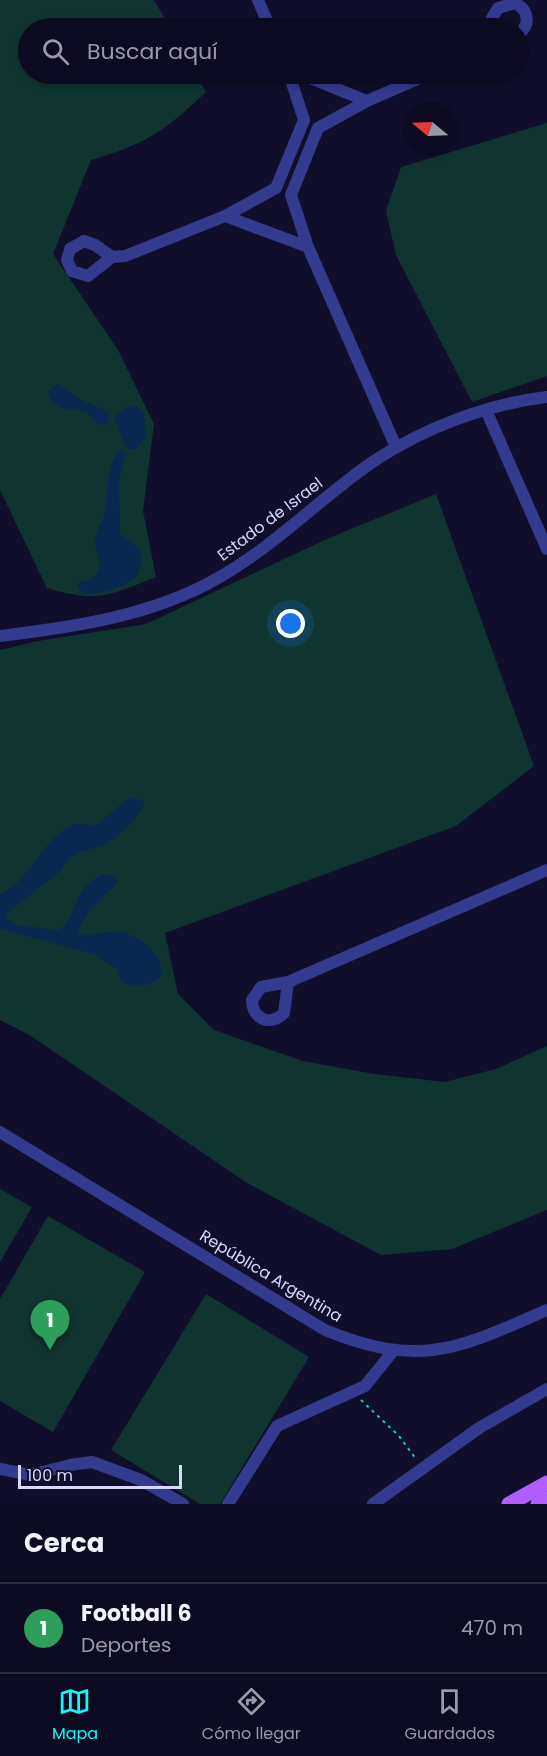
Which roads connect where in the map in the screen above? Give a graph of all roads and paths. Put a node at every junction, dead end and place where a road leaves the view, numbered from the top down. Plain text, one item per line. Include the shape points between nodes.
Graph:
1 (258, 0) edge
2 (266, 18) edge
3 (492, 18) edge
4 (527, 18) edge
5 (292, 84) edge
6 (325, 84) edge
7 (406, 84) edge
8 (367, 101) junction
9 (304, 120) junction
10 (318, 128) junction
11 (276, 188) junction
12 (291, 195) junction
13 (225, 216) junction
14 (308, 247) junction
15 (112, 257) dead end
16 (547, 397) edge
17 (486, 410) junction
18 (396, 447) junction
19 (547, 549) edge
20 (0, 636) edge
21 (547, 870) edge
22 (288, 982) dead end
23 (0, 1132) edge
24 (547, 1310) edge
25 (394, 1350) junction
26 (547, 1389) edge
27 (359, 1399) dead end
28 (0, 1469) edge
29 (422, 1469) junction
30 (547, 1483) edge
31 (547, 1499) edge
32 (183, 1504) edge
33 (228, 1504) edge
34 (373, 1504) edge
35 (508, 1504) edge
36 (538, 1504) edge

1 - 2 street
3 - 4 street via 498,8 515,3
5 - 9 street
6 - 8 street
7 - 8 street
8 - 10 street
9 - 10 street
9 - 11 street
10 - 12 street
11 - 12 street
11 - 13 street
12 - 14 street
13 - 14 street
13 - 15 street via 125,256
14 - 18 street
16 - 17 street, Estado de Israel
17 - 18 street, Estado de Israel
17 - 19 street
18 - 20 street, Estado de Israel via 348,480 254,556 194,590 128,614
21 - 22 street
23 - 25 street, República Argentina via 325,1330 354,1342
24 - 25 street, República Argentina via 471,1343 414,1352
25 - 33 street via 365,1386 277,1426
26 - 29 street via 479,1428
27 - 29 path via 404,1441
28 - 32 street via 31,1475 92,1462 141,1480
29 - 34 street
30 - 35 main road
31 - 36 main road

